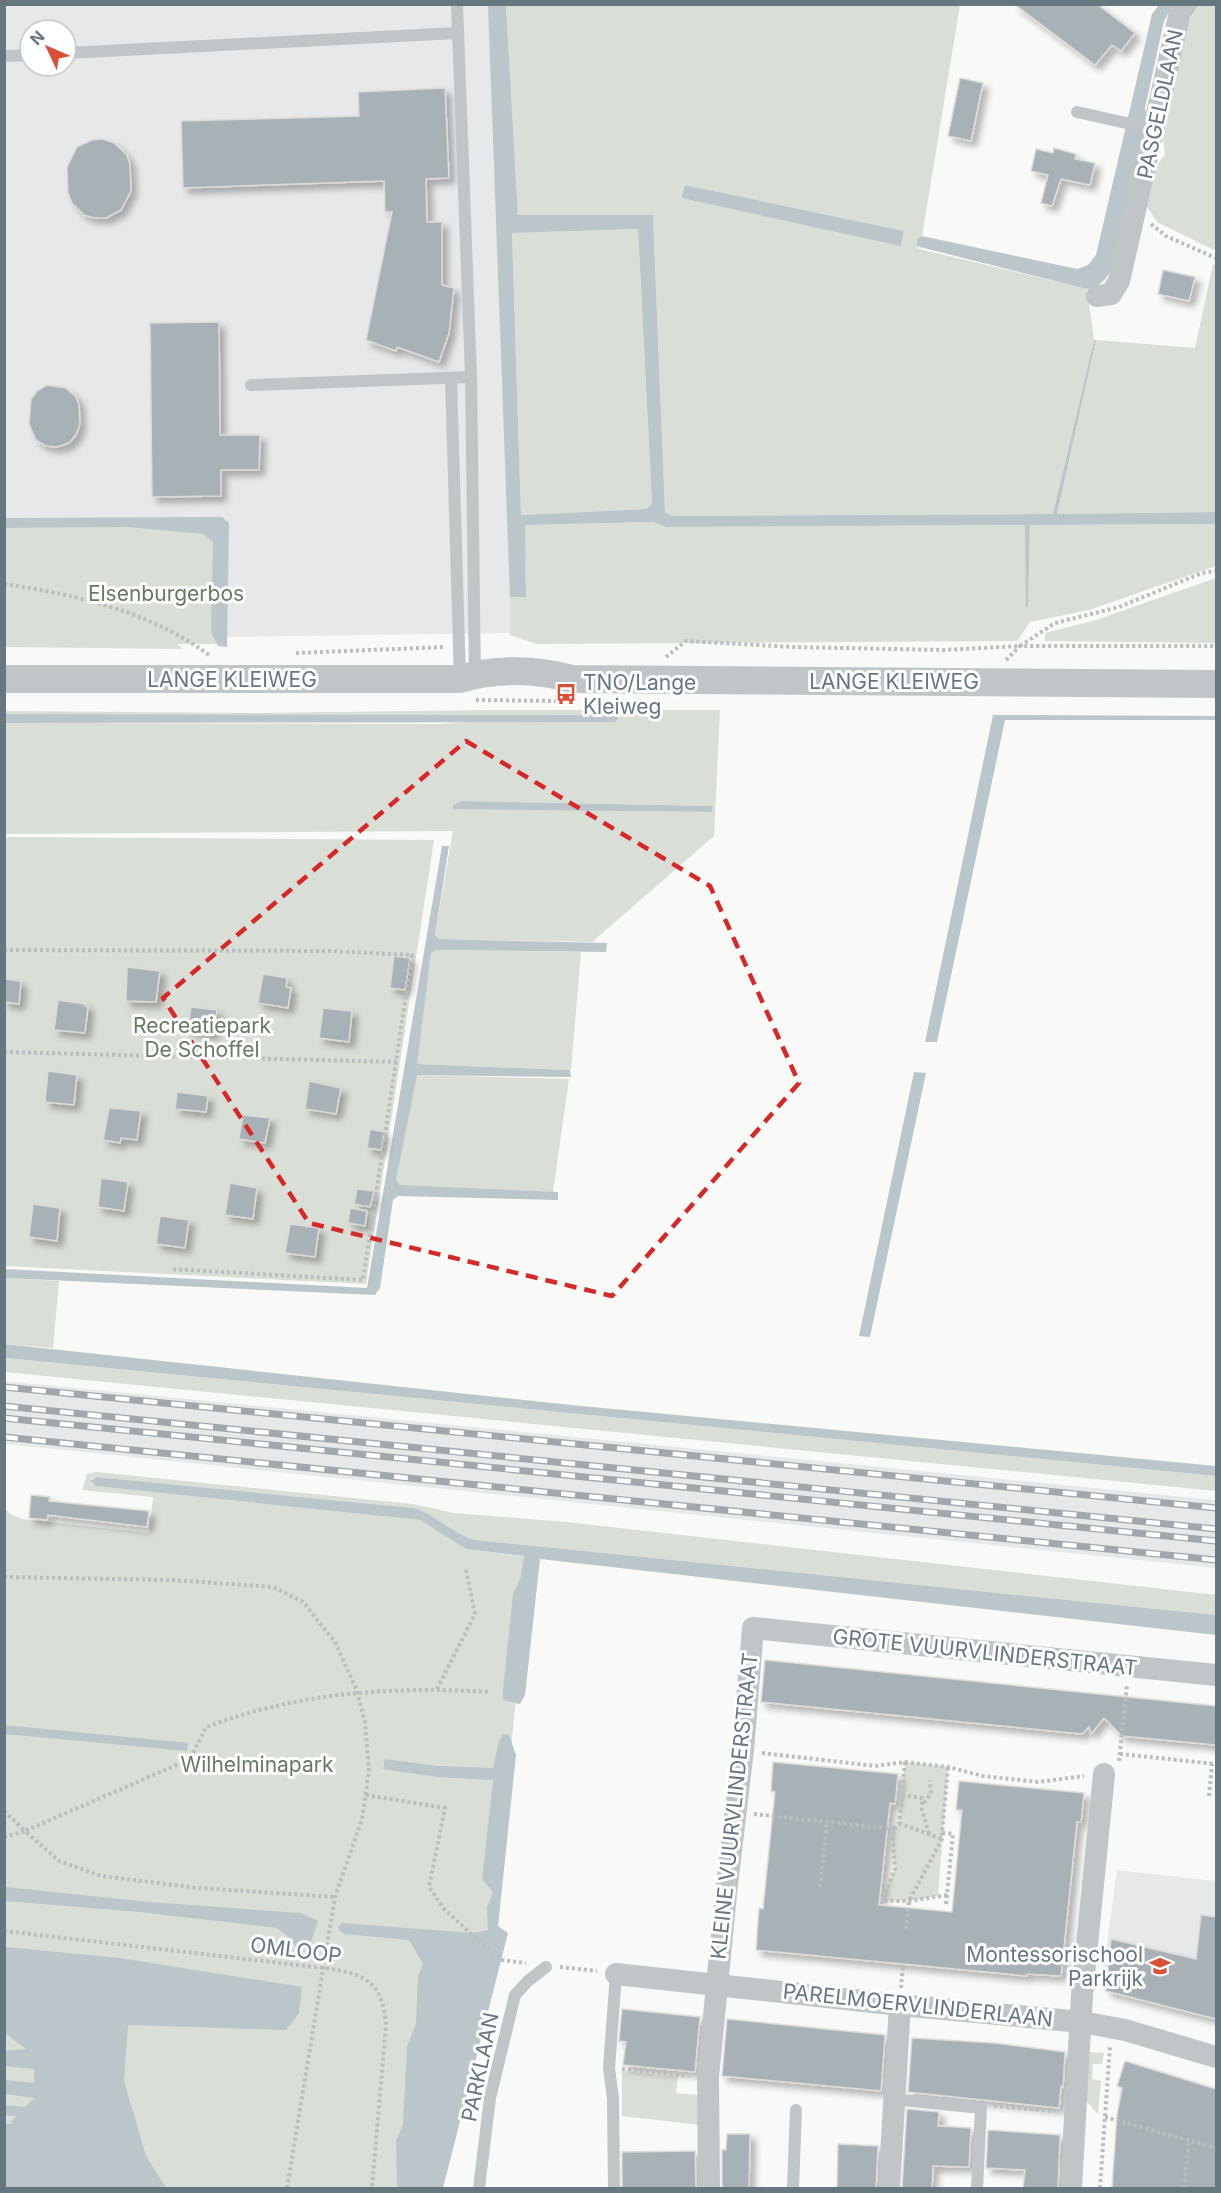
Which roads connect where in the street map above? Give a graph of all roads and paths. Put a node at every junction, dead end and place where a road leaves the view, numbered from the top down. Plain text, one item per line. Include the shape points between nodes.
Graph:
1 (457, 4) edge
2 (1186, 4) edge
3 (457, 33) junction
4 (78, 52) edge
5 (1077, 112) dead end
6 (1150, 129) junction
7 (1138, 205) junction
8 (1216, 258) edge
9 (1097, 296) dead end
10 (471, 377) junction
11 (451, 379) junction
12 (251, 385) dead end
13 (1216, 571) edge
14 (4, 584) edge
15 (459, 646) junction
16 (1020, 646) junction
17 (1216, 646) edge
18 (294, 654) dead end
19 (212, 657) dead end
20 (655, 657) dead end
21 (4, 679) edge
22 (469, 680) junction
23 (1216, 684) edge
24 (4, 950) edge
25 (4, 1052) edge
26 (397, 1062) junction
27 (170, 1269) dead end
28 (466, 1569) dead end
29 (4, 1577) edge
30 (753, 1628) joint
31 (1129, 1667) junction
32 (1216, 1676) edge
33 (437, 1689) junction
34 (357, 1691) junction
35 (491, 1692) dead end
36 (743, 1750) junction
37 (1120, 1754) junction
38 (905, 1762) junction
39 (1214, 1764) edge
40 (948, 1767) junction
41 (1108, 1775) junction
42 (930, 1780) dead end
43 (366, 1795) junction
44 (902, 1795) junction
45 (1209, 1796) dead end
46 (923, 1803) junction
47 (4, 1810) edge
48 (735, 1811) junction
49 (827, 1822) junction
50 (899, 1823) junction
51 (894, 1829) junction
52 (25, 1831) junction
53 (942, 1833) junction
54 (4, 1837) edge
55 (930, 1837) junction
56 (942, 1839) junction
57 (820, 1887) dead end
58 (947, 1895) junction
59 (335, 1897) junction
60 (909, 1901) junction
61 (946, 1904) dead end
62 (906, 1929) dead end
63 (4, 1931) edge
64 (501, 1960) dead end
65 (546, 1967) dead end
66 (324, 1968) junction
67 (616, 1974) joint
68 (716, 1985) junction
69 (900, 2005) junction
70 (1082, 2022) junction
71 (1111, 2027) junction
72 (1216, 2057) edge
73 (609, 2068) junction
74 (708, 2077) junction
75 (981, 2108) junction
76 (796, 2110) dead end
77 (892, 2110) junction
78 (1076, 2113) junction
79 (1105, 2117) junction
80 (1189, 2141) junction
81 (1216, 2148) edge
82 (287, 2188) edge
83 (372, 2188) edge
84 (479, 2188) edge
85 (614, 2188) edge
86 (709, 2188) edge
87 (793, 2188) edge
88 (889, 2188) edge
89 (977, 2188) edge
90 (1071, 2188) edge
91 (1100, 2188) edge
92 (1184, 2188) edge

1 - 3 lane
2 - 6 street, PASGELDLAAN via 1180,12
3 - 4 lane
3 - 10 lane
5 - 6 lane
6 - 7 street, PASGELDLAAN
7 - 8 path, PASGELDLAAN via 1148,222 1166,236
7 - 9 street, PASGELDLAAN via 1119,281 1111,294
10 - 11 lane
10 - 22 lane
11 - 12 lane
11 - 15 lane
13 - 16 path via 1119,607 1055,623
14 - 19 path via 111,605 191,642
15 - 18 path, LANGE KLEIWEG
15 - 22 lane
16 - 17 path
16 - 20 path via 944,650 686,641 666,658
21 - 22 street, LANGE KLEIWEG
22 - 23 street, LANGE KLEIWEG via 551,686 572,679
24 - 26 path via 412,955
25 - 26 path
26 - 27 path via 363,1280
28 - 33 path via 475,1614
29 - 34 path via 172,1580 273,1587 303,1602 335,1642
30 - 31 street, GROTE VUURVLINDERSTRAAT
30 - 36 street, KLEINE VUURVLINDERSTRAAT
31 - 32 street, GROTE VUURVLINDERSTRAAT
31 - 37 path
33 - 34 path
33 - 35 path
34 - 43 path via 366,1734
34 - 52 path via 252,1710 206,1727 190,1759
36 - 38 path via 875,1766
36 - 48 street, KLEINE VUURVLINDERSTRAAT
37 - 39 path
37 - 41 path
38 - 40 path
38 - 44 path
39 - 45 path
40 - 41 path via 983,1776 1038,1782
40 - 53 path
41 - 70 street via 1096,1833
42 - 46 path via 931,1794
43 - 59 path via 362,1820
43 - 64 path via 445,1808 429,1887 444,1909
44 - 46 path via 919,1795
44 - 50 path
46 - 55 path
47 - 52 path
48 - 49 path
48 - 68 street, KLEINE VUURVLINDERSTRAAT
49 - 51 path
49 - 57 path
50 - 51 path
50 - 55 path
51 - 60 path via 895,1869 884,1901
52 - 54 path
52 - 59 path via 59,1861 101,1876 199,1888
53 - 56 path
53 - 58 path via 953,1834
55 - 56 path
56 - 60 path
58 - 60 path
58 - 61 path
59 - 66 path
60 - 62 path
63 - 66 path, OMLOOP
65 - 84 lane, PARKLAAN via 515,1995 490,2098
66 - 82 path
66 - 83 path, OMLOOP via 366,1977 384,2003 386,2025
67 - 68 street, PARELMOERVLINDERLAAN
67 - 73 lane
68 - 69 street, PARELMOERVLINDERLAAN
68 - 74 street, KLEINE VUURVLINDERSTRAAT
69 - 70 street, PARELMOERVLINDERLAAN
69 - 77 street
70 - 71 street, PARELMOERVLINDERLAAN
70 - 78 street
71 - 72 street, PARELMOERVLINDERLAAN
71 - 79 path
73 - 74 path
73 - 85 lane
74 - 86 street, KLEINE VUURVLINDERSTRAAT
75 - 77 lane
75 - 78 path
75 - 89 lane
76 - 87 lane
77 - 88 street
78 - 90 street
79 - 80 path
79 - 91 path
80 - 81 path
80 - 92 path

